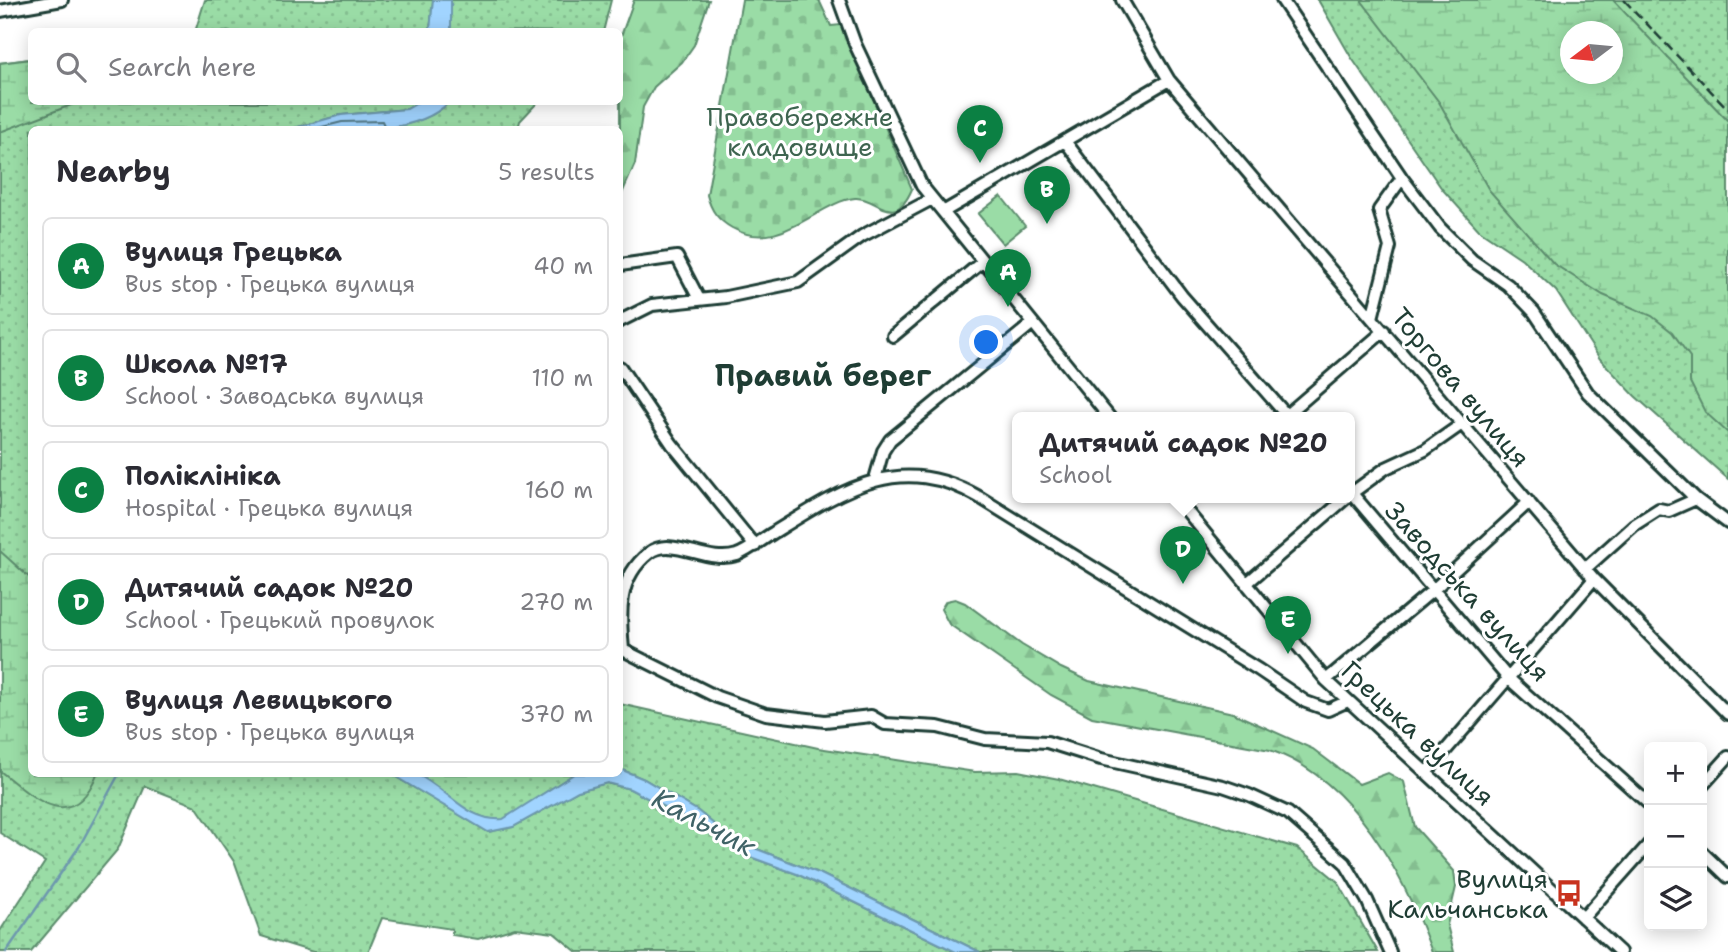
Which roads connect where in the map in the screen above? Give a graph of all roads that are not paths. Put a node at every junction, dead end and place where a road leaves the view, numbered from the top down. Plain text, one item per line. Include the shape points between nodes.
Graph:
1 (62, 0) edge
2 (839, 0) edge
3 (1122, 0) edge
4 (1282, 0) edge
5 (0, 11) edge
6 (1169, 80) junction
7 (1065, 141) junction
8 (1402, 178) junction
9 (932, 199) junction
10 (943, 212) junction
11 (982, 262) junction
12 (623, 265) edge
13 (699, 299) junction
14 (1372, 318) junction
15 (623, 320) edge
16 (1032, 323) junction
17 (1384, 331) junction
18 (893, 336) dead end
19 (623, 371) edge
20 (1105, 412) edge
21 (1282, 412) edge
22 (1292, 412) edge
23 (1462, 424) junction
24 (875, 479) junction
25 (1355, 490) edge
26 (1696, 499) junction
27 (1355, 501) edge
28 (1529, 502) junction
29 (1181, 503) edge
30 (1339, 503) edge
31 (1728, 523) edge
32 (755, 546) junction
33 (1585, 569) junction
34 (1594, 579) junction
35 (1247, 584) junction
36 (1432, 591) junction
37 (623, 594) edge
38 (623, 653) edge
39 (1508, 678) junction
40 (1326, 680) junction
41 (1348, 701) junction
42 (1728, 714) edge
43 (1728, 757) edge
44 (1426, 774) junction
45 (1707, 780) edge
46 (1644, 800) edge
47 (1644, 850) edge
48 (1707, 857) edge
49 (1728, 877) edge
50 (1583, 918) junction
51 (1390, 952) edge
52 (1620, 952) edge

1 - 5 street
2 - 9 street via 915,174
3 - 6 street, Торгова вулиця
4 - 8 street
6 - 7 street
6 - 14 street, Торгова вулиця
7 - 10 street
7 - 21 street via 1182,296
8 - 14 street via 1379,210 1390,247
8 - 26 street via 1440,228 1534,312 1588,393
9 - 10 street
9 - 13 street via 862,236 798,282
10 - 11 street
11 - 16 street
11 - 18 street
12 - 13 street via 677,257
13 - 15 street via 652,306
14 - 17 street, Торгова вулиця
16 - 20 street
16 - 24 street via 890,440
17 - 22 street
17 - 23 street, Торгова вулиця
19 - 32 street via 672,444
23 - 25 street
23 - 28 street, Торгова вулиця
24 - 32 street
24 - 41 street via 920,476 963,488 1306,702 1328,709
26 - 31 street
26 - 33 street via 1669,511 1659,509
27 - 36 street, Заводська вулиця
28 - 33 street, Торгова вулиця
28 - 36 street
29 - 35 street, Грецька вулиця
30 - 35 street
32 - 37 street via 723,558 667,546 647,554
33 - 34 street, Торгова вулиця
34 - 39 street
34 - 42 street, Торгова вулиця
35 - 40 street, Грецька вулиця
36 - 39 street, Заводська вулиця
36 - 40 street
38 - 51 street via 766,714 825,721 871,716 885,724 938,727 985,739 1047,742 1248,795 1288,813 1345,863
39 - 44 street
39 - 46 street, Заводська вулиця
40 - 41 street, Грецька вулиця
41 - 44 street, Грецька вулиця
43 - 45 street
44 - 50 street, Грецька вулиця
47 - 50 street
48 - 49 street
50 - 52 street, Грецька вулиця

